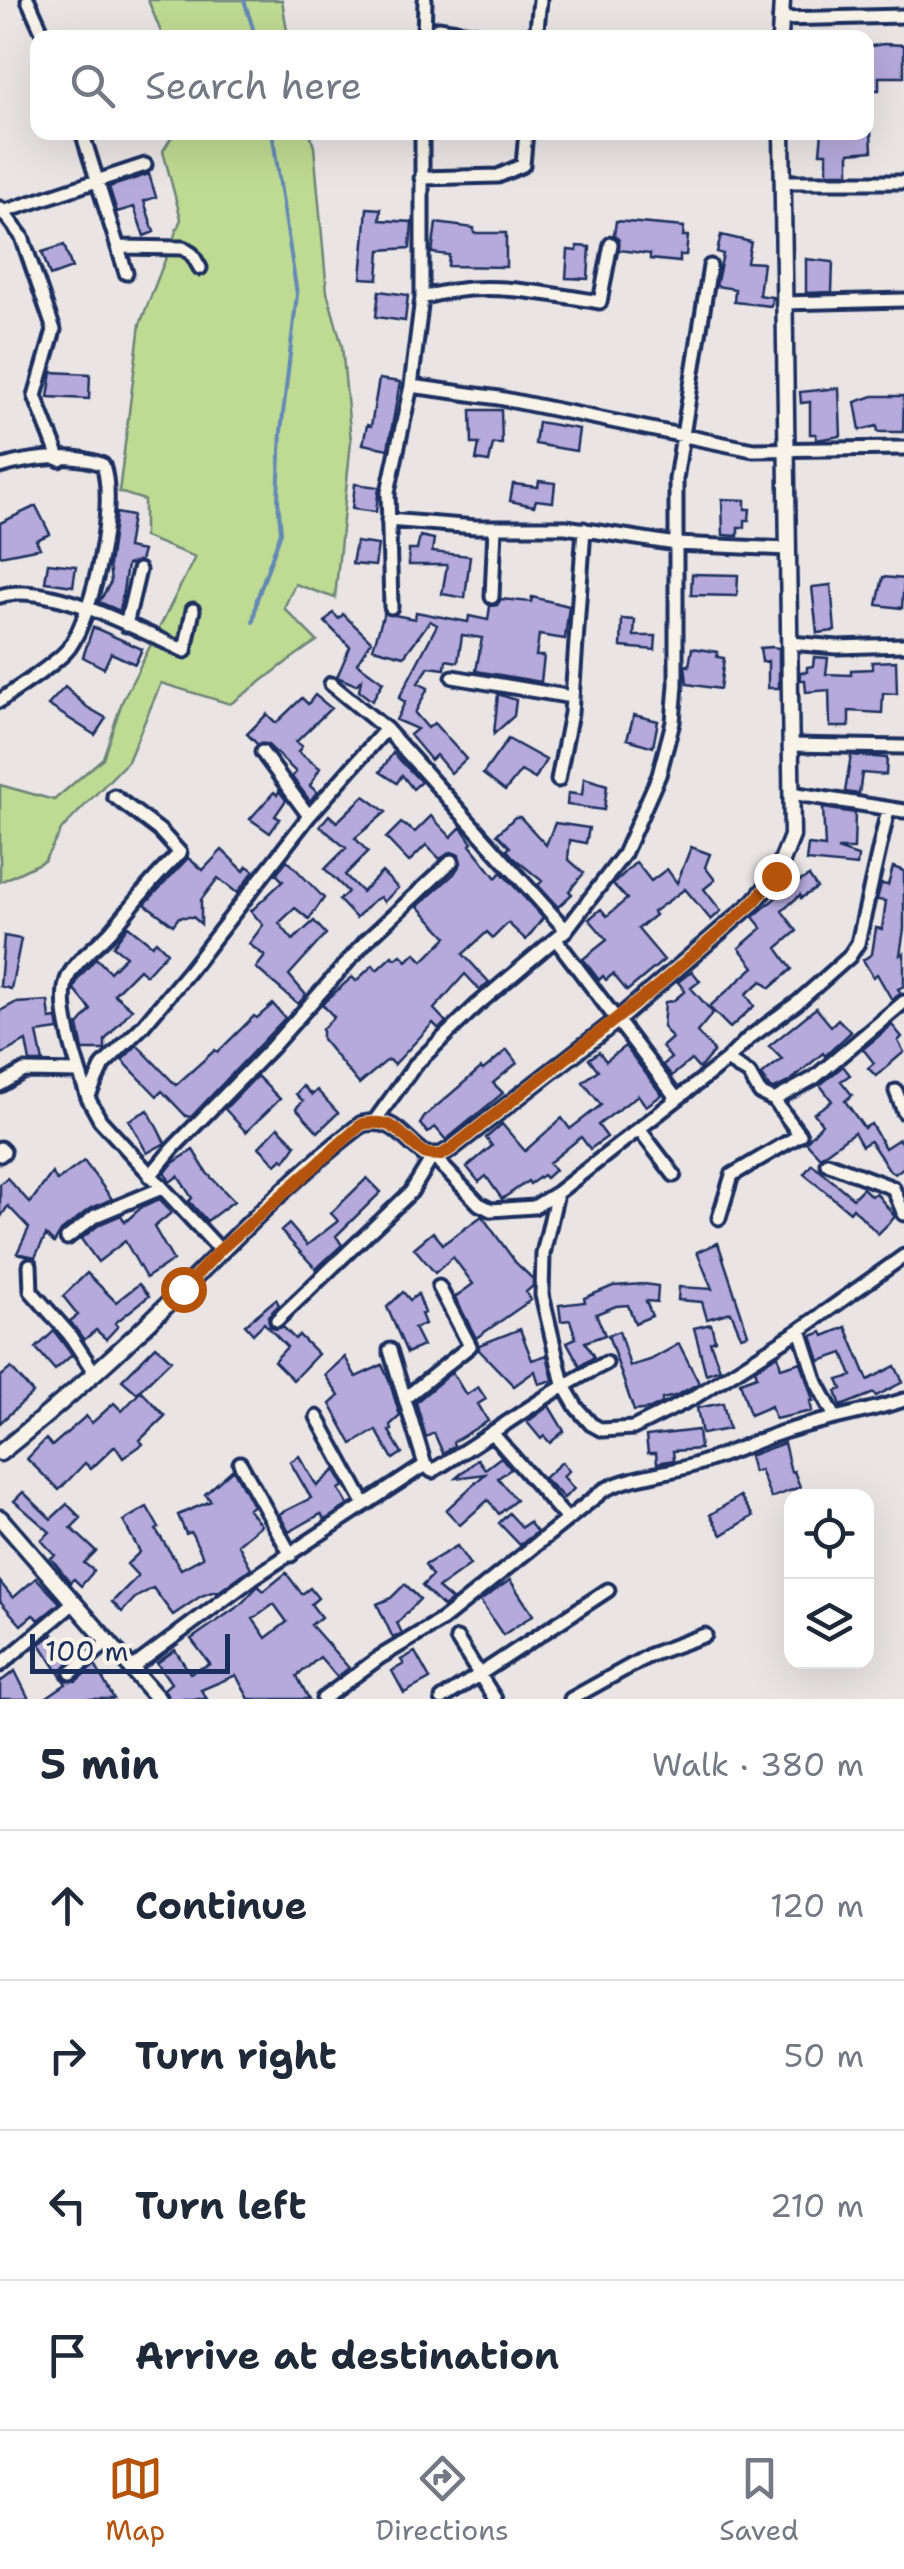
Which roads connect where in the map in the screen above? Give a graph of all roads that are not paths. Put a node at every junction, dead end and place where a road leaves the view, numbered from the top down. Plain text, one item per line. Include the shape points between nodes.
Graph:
1 (28, 0) edge
2 (425, 0) edge
3 (540, 0) edge
4 (782, 0) edge
5 (904, 16) edge
6 (780, 20) junction
7 (438, 28) dead end
8 (41, 30) edge
9 (424, 30) edge
10 (451, 30) edge
11 (537, 30) edge
12 (780, 30) edge
13 (85, 140) edge
14 (422, 140) edge
15 (525, 140) edge
16 (782, 140) edge
17 (146, 165) dead end
18 (421, 178) junction
19 (98, 181) junction
20 (783, 182) junction
21 (904, 182) edge
22 (1, 211) edge
23 (612, 244) dead end
24 (118, 247) junction
25 (710, 266) dead end
26 (200, 268) dead end
27 (126, 272) dead end
28 (422, 298) junction
29 (904, 300) edge
30 (783, 303) junction
31 (411, 386) junction
32 (685, 435) junction
33 (786, 448) junction
34 (904, 448) edge
35 (60, 460) junction
36 (0, 467) edge
37 (388, 520) junction
38 (496, 527) junction
39 (584, 529) junction
40 (676, 544) junction
41 (788, 549) junction
42 (139, 570) dead end
43 (0, 596) edge
44 (492, 597) dead end
45 (87, 606) junction
46 (390, 607) dead end
47 (193, 610) dead end
48 (126, 625) junction
49 (790, 643) junction
50 (904, 646) edge
51 (453, 677) dead end
52 (332, 684) dead end
53 (572, 697) junction
54 (0, 700) edge
55 (386, 729) junction
56 (790, 745) junction
57 (904, 746) edge
58 (262, 752) dead end
59 (558, 780) dead end
60 (791, 793) junction
61 (114, 796) dead end
62 (888, 810) junction
63 (904, 811) edge
64 (309, 816) junction
65 (452, 862) dead end
66 (566, 930) junction
67 (557, 941) junction
68 (904, 1002) edge
69 (616, 1021) junction
70 (728, 1060) junction
71 (79, 1072) junction
72 (0, 1085) edge
73 (896, 1091) dead end
74 (88, 1098) junction
75 (677, 1099) junction
76 (774, 1100) junction
77 (904, 1112) edge
78 (374, 1122) junction
79 (640, 1130) junction
80 (433, 1156) junction
81 (827, 1163) dead end
82 (674, 1175) dead end
83 (150, 1176) junction
84 (162, 1188) junction
85 (557, 1193) junction
86 (904, 1214) edge
87 (719, 1218) dead end
88 (67, 1238) dead end
89 (220, 1250) junction
90 (904, 1256) edge
91 (30, 1265) dead end
92 (439, 1287) dead end
93 (278, 1320) dead end
94 (800, 1330) junction
95 (390, 1350) dead end
96 (606, 1363) dead end
97 (94, 1372) junction
98 (563, 1384) junction
99 (405, 1398) junction
100 (904, 1400) edge
101 (316, 1416) dead end
102 (835, 1417) junction
103 (493, 1434) junction
104 (0, 1453) edge
105 (240, 1463) dead end
106 (425, 1466) junction
107 (364, 1503) junction
108 (0, 1518) edge
109 (567, 1520) junction
110 (291, 1554) junction
111 (608, 1590) dead end
112 (75, 1602) junction
113 (704, 1636) dead end
114 (457, 1639) dead end
115 (109, 1641) junction
116 (0, 1664) edge
117 (132, 1668) junction
118 (71, 1674) dead end
119 (481, 1674) junction
120 (578, 1697) edge
121 (158, 1699) edge
122 (323, 1699) edge
123 (442, 1699) edge
124 (496, 1699) edge

1 - 8 street
2 - 9 street
3 - 11 street
4 - 6 street
5 - 6 street
6 - 12 street
7 - 10 street
13 - 19 street
14 - 18 street
15 - 18 street via 523,165 498,176
16 - 20 street
17 - 19 street
18 - 28 street
19 - 22 street
19 - 24 street
20 - 21 street
20 - 30 street
22 - 35 street via 22,237 54,330 35,396
23 - 28 street via 600,302 452,288
24 - 26 street via 183,248
24 - 27 street
25 - 32 street
28 - 31 street
29 - 30 street
30 - 33 street
31 - 32 street
31 - 37 street
32 - 33 street via 753,450
32 - 40 street via 676,479
33 - 34 street
33 - 41 street
35 - 36 street
35 - 45 street via 90,460 108,478 103,548
37 - 38 street
37 - 46 street
38 - 39 street
38 - 44 street
39 - 40 street
39 - 53 street
40 - 41 street
40 - 66 street via 674,722 659,776 624,854
41 - 49 street
42 - 48 street
43 - 45 street via 13,592
45 - 48 street
45 - 54 street via 68,650
47 - 48 street via 185,651
49 - 50 street
49 - 56 street
51 - 53 street
52 - 55 street
53 - 59 street
55 - 64 street
55 - 66 street
56 - 57 street
56 - 60 street
58 - 64 street
60 - 62 street
60 - 69 street via 792,836 767,889
61 - 71 street via 180,854 66,979
62 - 63 street
62 - 70 street via 849,957
64 - 74 street via 189,972 103,1065
65 - 83 street via 367,940
66 - 67 street
67 - 69 street
67 - 78 street via 415,1065
68 - 76 street via 814,1078
69 - 75 street
69 - 80 street via 451,1149
70 - 75 street
70 - 76 street
71 - 72 street via 24,1071
71 - 74 street
73 - 77 street
74 - 83 street
75 - 79 street
76 - 87 street via 800,1134 732,1175
78 - 80 street via 394,1125
78 - 89 street via 352,1132
79 - 82 street
79 - 85 street
80 - 85 street via 491,1210 534,1207
80 - 93 street via 411,1192
81 - 86 street via 892,1188
83 - 84 street
84 - 88 street via 95,1216
84 - 89 street
85 - 98 street via 542,1294
89 - 97 street
90 - 94 street
91 - 97 street via 31,1291
92 - 99 street via 470,1346
94 - 98 street via 633,1428 590,1424
94 - 102 street
95 - 99 street
96 - 98 street
97 - 104 street
98 - 103 street
99 - 106 street
100 - 102 street
101 - 107 street
102 - 109 street via 700,1464 617,1483
103 - 106 street via 432,1471
103 - 109 street
105 - 110 street
106 - 107 street
107 - 110 street
108 - 112 street
109 - 122 street via 442,1620
110 - 117 street
111 - 119 street
112 - 115 street
112 - 116 street
113 - 120 street via 650,1655
114 - 119 street
115 - 117 street
115 - 118 street
117 - 121 street
119 - 123 street
119 - 124 street

